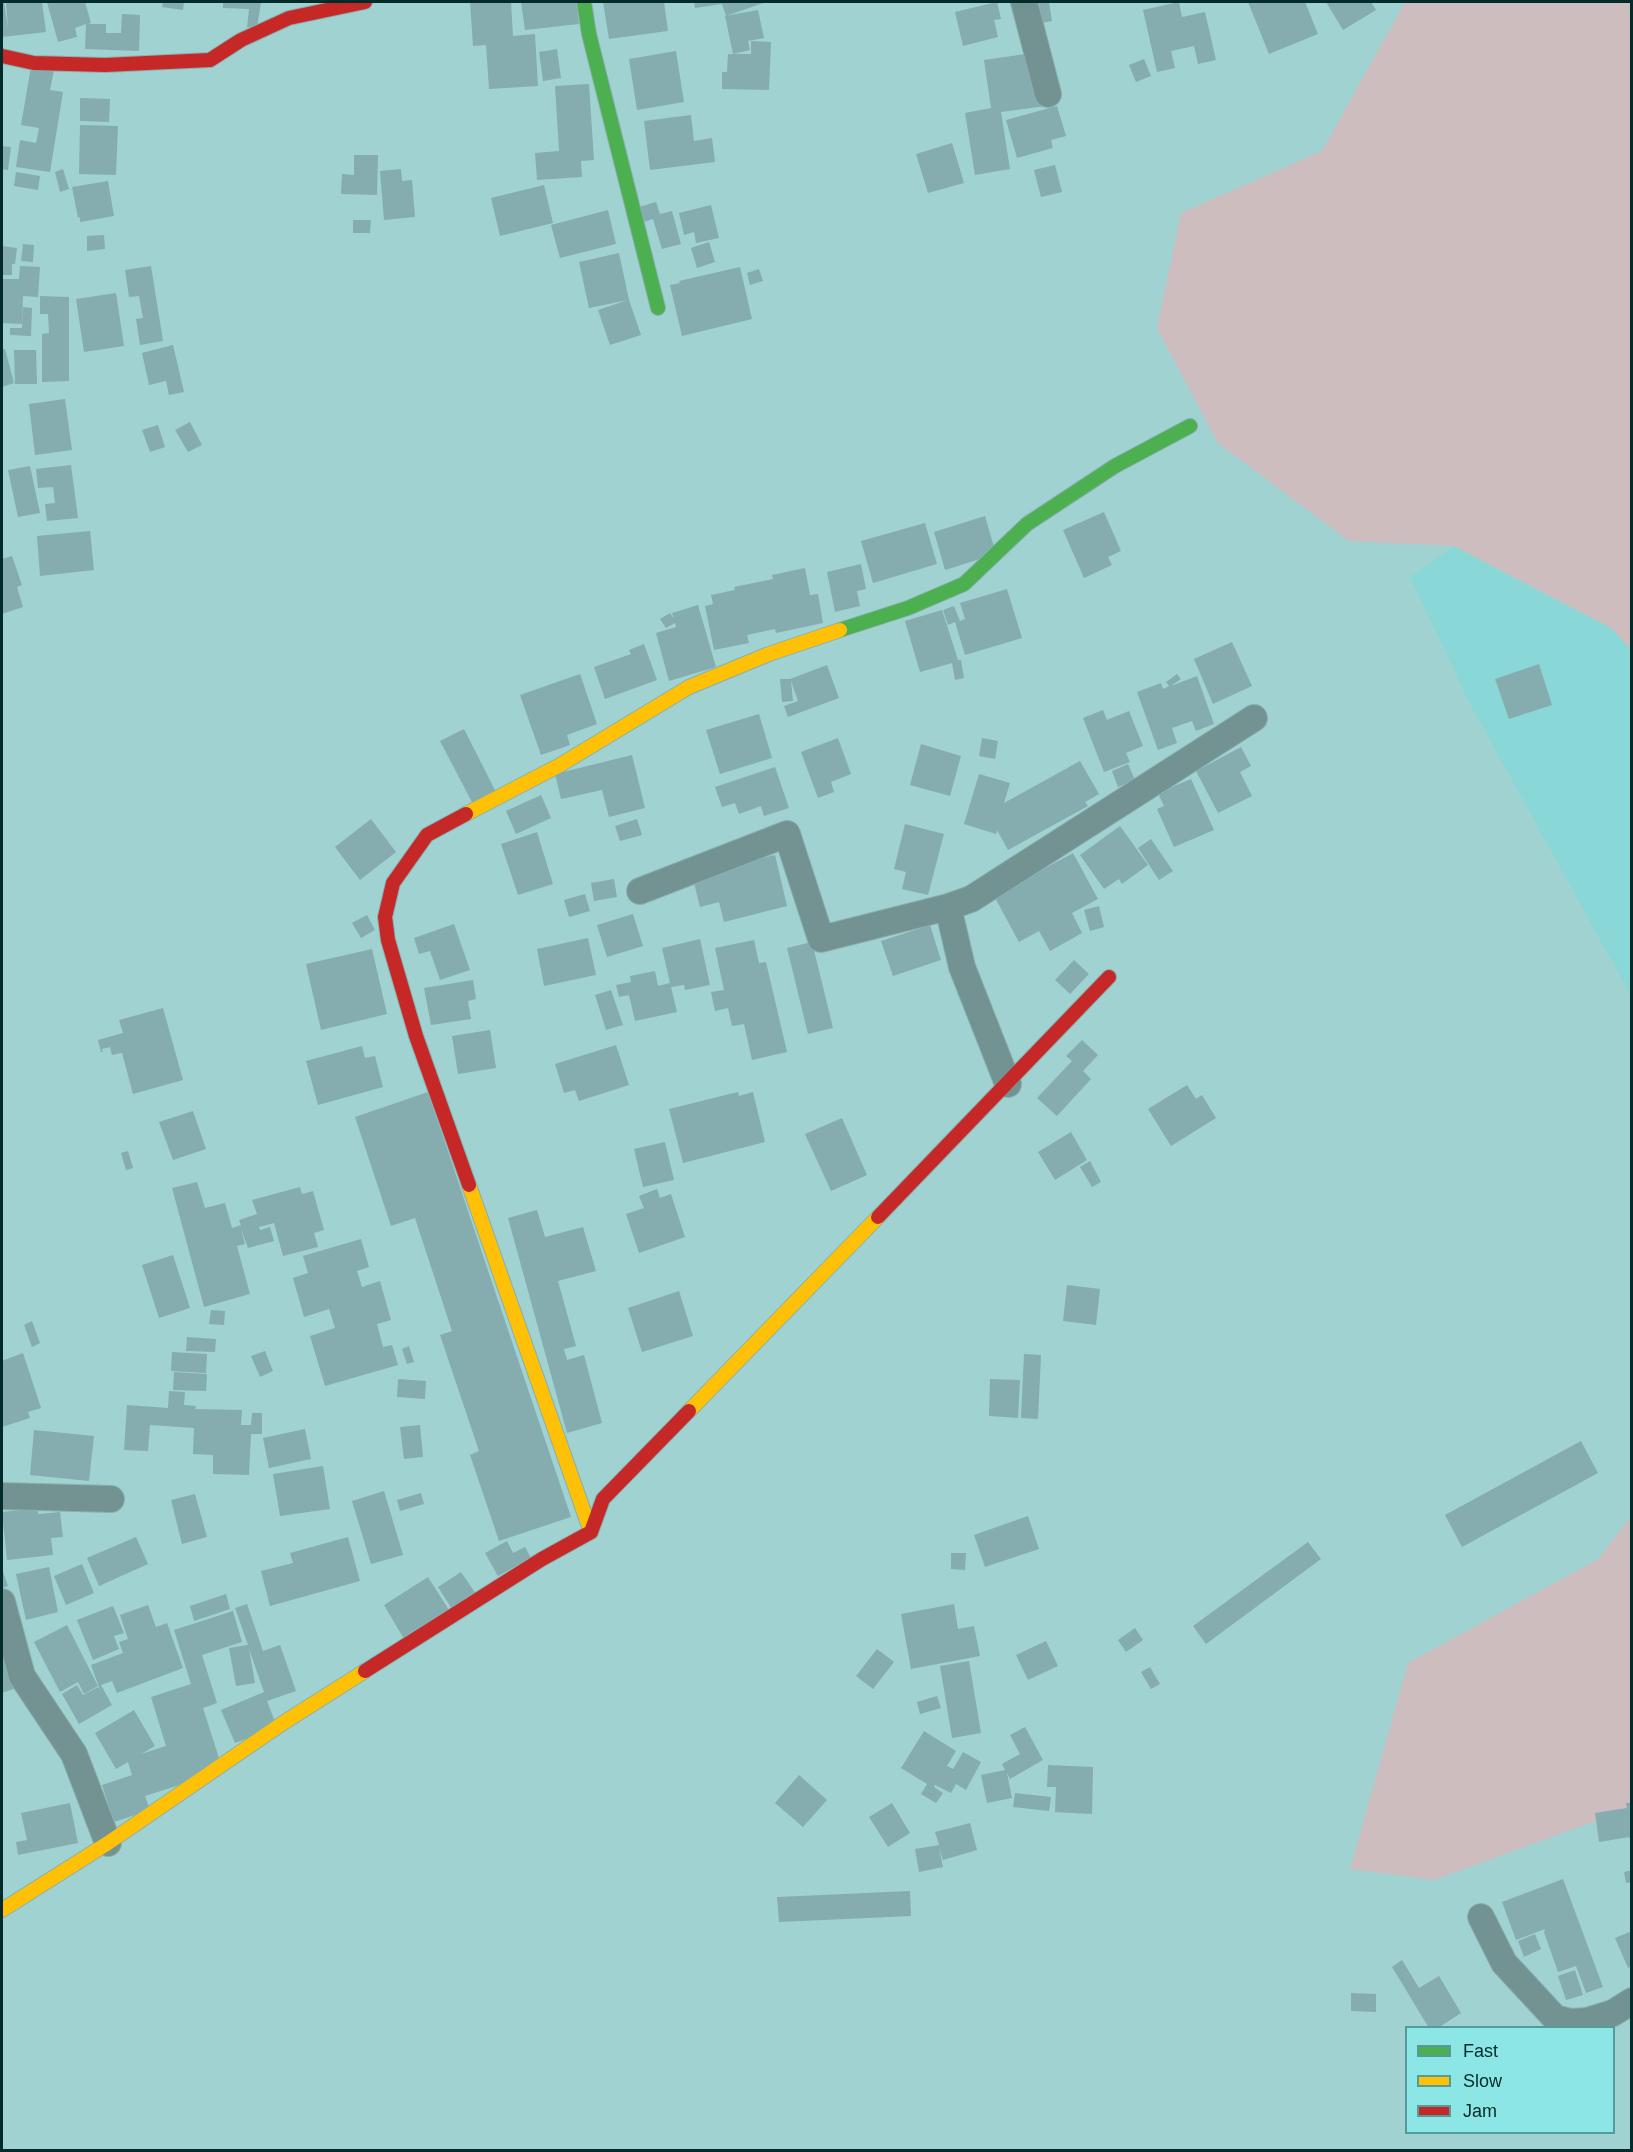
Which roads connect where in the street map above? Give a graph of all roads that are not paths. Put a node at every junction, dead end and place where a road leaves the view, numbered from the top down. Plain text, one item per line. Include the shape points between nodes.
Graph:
1 (365, 2) edge
2 (584, 2) edge
3 (1024, 2) edge
4 (2, 56) edge
5 (1048, 94) dead end
6 (658, 309) dead end
7 (1190, 426) dead end
8 (1254, 718) dead end
9 (640, 891) dead end
10 (948, 907) junction
11 (1110, 977) dead end
12 (1008, 1084) junction
13 (2, 1496) edge
14 (111, 1499) dead end
15 (591, 1532) junction
16 (2, 1602) edge
17 (108, 1844) junction
18 (2, 1910) edge
19 (1481, 1917) dead end
20 (1632, 2001) edge

1 - 4 street via 289,18 241,40 210,60 105,65 34,63
2 - 6 street
3 - 5 street
7 - 15 street via 1115,466 1027,524 964,584 689,687 560,765 427,835 393,883 385,917 388,940 416,1036
8 - 10 street via 970,899
9 - 10 street via 788,834 821,939
10 - 12 street via 962,967
11 - 12 street
12 - 15 street via 603,1498
13 - 14 street
15 - 17 street via 283,1723
16 - 17 street via 22,1676 74,1754
17 - 18 street
19 - 20 street via 1504,1963 1555,2018 1587,2021 1613,2013

